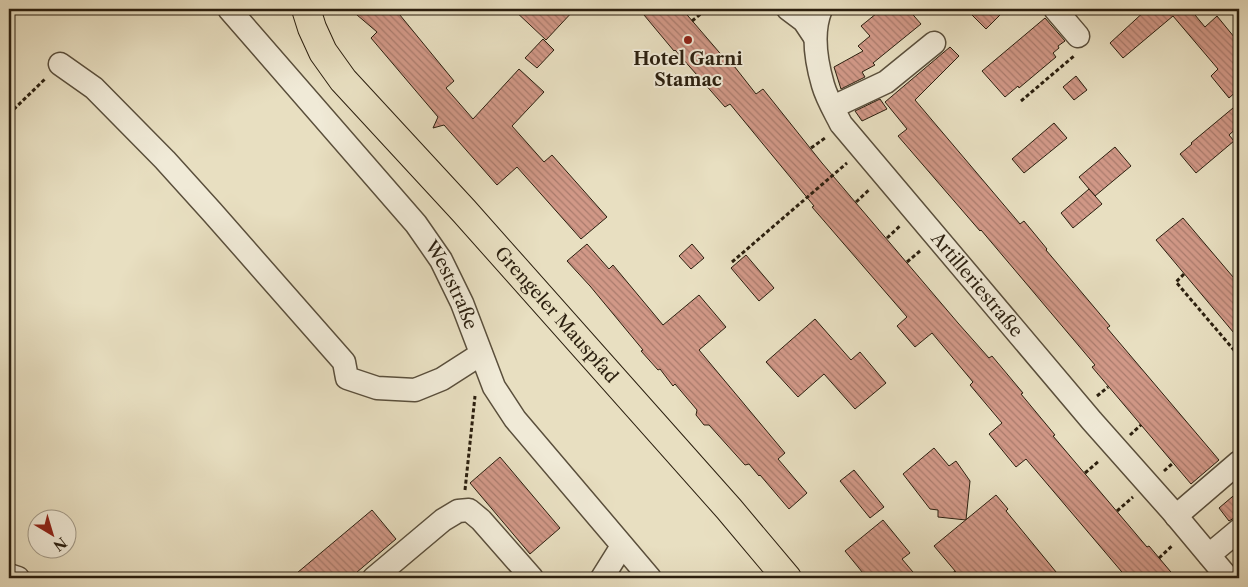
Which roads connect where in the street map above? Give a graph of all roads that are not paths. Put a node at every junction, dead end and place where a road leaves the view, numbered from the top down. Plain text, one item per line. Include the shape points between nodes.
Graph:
1 (229, 9) edge
2 (306, 9) edge
3 (788, 9) edge
4 (821, 9) edge
5 (1055, 9) edge
6 (814, 36) junction
7 (1078, 36) road end
8 (934, 43) dead end
9 (60, 64) road end
10 (833, 107) junction
11 (474, 358) junction
12 (1239, 462) edge
13 (1176, 516) junction
14 (1239, 530) edge
15 (622, 546) junction
16 (1209, 555) junction
17 (9, 574) edge
18 (18, 578) edge
19 (374, 578) edge
20 (532, 578) edge
21 (602, 578) edge
22 (650, 578) edge
23 (787, 578) edge
24 (1228, 578) edge

1 - 11 street, Weststraße via 416,224 445,268 462,303
2 - 23 main road, Grengeler Mauspfad via 323,52 343,80 464,211
3 - 6 street, Artilleriestraße via 804,21
4 - 6 street, Artilleriestraße
5 - 7 street
6 - 10 street, Artilleriestraße via 823,86
8 - 10 street via 886,82
9 - 11 street via 94,88 165,160 344,362 347,378 377,388 415,390 442,379
10 - 13 street, Artilleriestraße via 841,124
11 - 15 street, Weststraße via 515,419
12 - 13 street
13 - 16 street, Artilleriestraße
14 - 16 street
15 - 21 street
15 - 22 street, Weststraße
16 - 24 street, Artilleriestraße
17 - 18 street
19 - 20 street via 443,520 458,511 467,510 481,520

